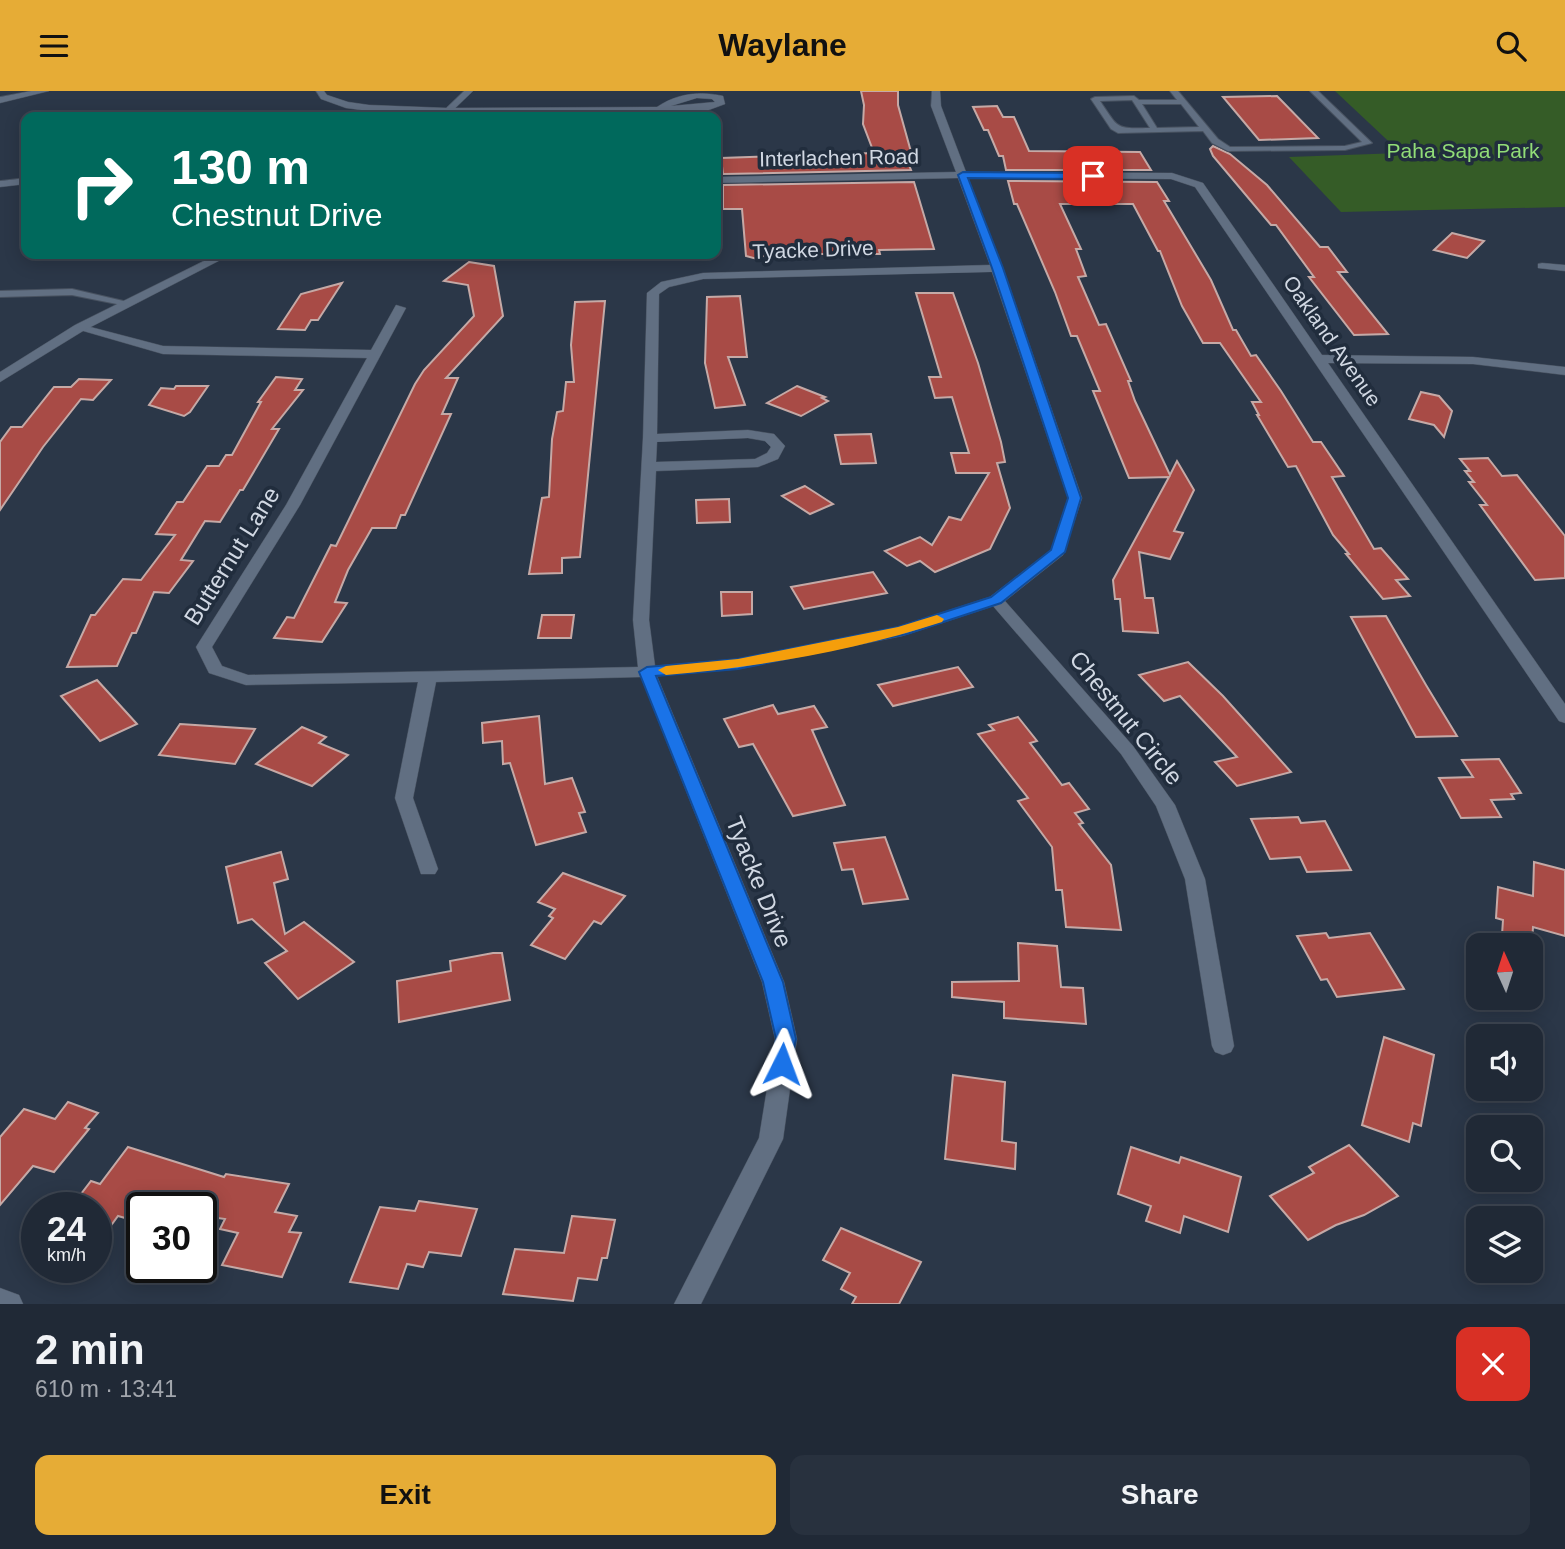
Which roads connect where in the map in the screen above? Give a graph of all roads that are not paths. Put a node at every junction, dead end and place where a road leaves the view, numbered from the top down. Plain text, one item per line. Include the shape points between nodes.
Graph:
1 (45, 91) edge
2 (320, 91) edge
3 (469, 91) edge
4 (936, 91) edge
5 (1174, 91) edge
6 (1314, 91) edge
7 (0, 100) edge
8 (1137, 102) junction
9 (1183, 102) junction
10 (661, 108) junction
11 (422, 112) edge
12 (446, 112) edge
13 (540, 112) edge
14 (1206, 129) junction
15 (1154, 130) junction
16 (963, 175) junction
17 (721, 180) edge
18 (21, 182) edge
19 (0, 184) edge
20 (216, 259) edge
21 (1542, 266) dead end
22 (997, 268) junction
23 (1565, 268) edge
24 (0, 294) edge
25 (127, 303) junction
26 (400, 308) dead end
27 (79, 328) junction
28 (376, 355) junction
29 (1319, 359) junction
30 (1565, 371) edge
31 (0, 378) edge
32 (650, 438) junction
33 (648, 467) junction
34 (996, 600) junction
35 (647, 672) junction
36 (428, 677) junction
37 (1565, 717) edge
38 (428, 869) dead end
39 (1223, 1046) dead end
40 (0, 1300) edge
41 (10, 1304) edge
42 (687, 1304) edge

1 - 7 street
2 - 11 street via 346,105
3 - 12 street
4 - 16 street, Butternut Lane via 936,106
5 - 9 lane
6 - 14 lane via 1368,143 1345,148 1233,150 1221,147
8 - 9 lane
8 - 15 lane
8 - 15 lane via 1131,96 1094,99 1116,129
9 - 14 lane
10 - 10 street via 706,108 720,104 720,98 696,96 673,100
10 - 13 street
14 - 15 lane
16 - 17 street, Interlachen Road
16 - 22 street, Butternut Lane
16 - 29 street, Oakland Avenue via 1172,176 1199,185
18 - 19 street
20 - 25 street
21 - 23 street
22 - 32 street, Tyacke Drive via 703,276 665,284 653,293
22 - 34 street, Butternut Lane via 1075,498 1058,552
24 - 25 lane via 72,292
25 - 27 street
26 - 28 street, Butternut Lane
27 - 28 street via 163,350
27 - 31 street
28 - 36 street, Butternut Lane via 293,505 204,647 215,669 246,680
29 - 30 street via 1451,357
29 - 37 street, Oakland Avenue
32 - 33 street, Tyacke Drive
32 - 33 street via 748,434 769,437 778,446 774,456 758,463
33 - 35 street, Tyacke Drive via 641,620
34 - 35 street, Butternut Lane via 902,631 738,664
34 - 39 street, Chestnut Circle via 1127,750 1165,805 1195,879
35 - 36 street, Butternut Lane
35 - 42 street, Tyacke Drive via 773,982 786,1039 771,1139
36 - 38 street via 404,798
40 - 41 street

